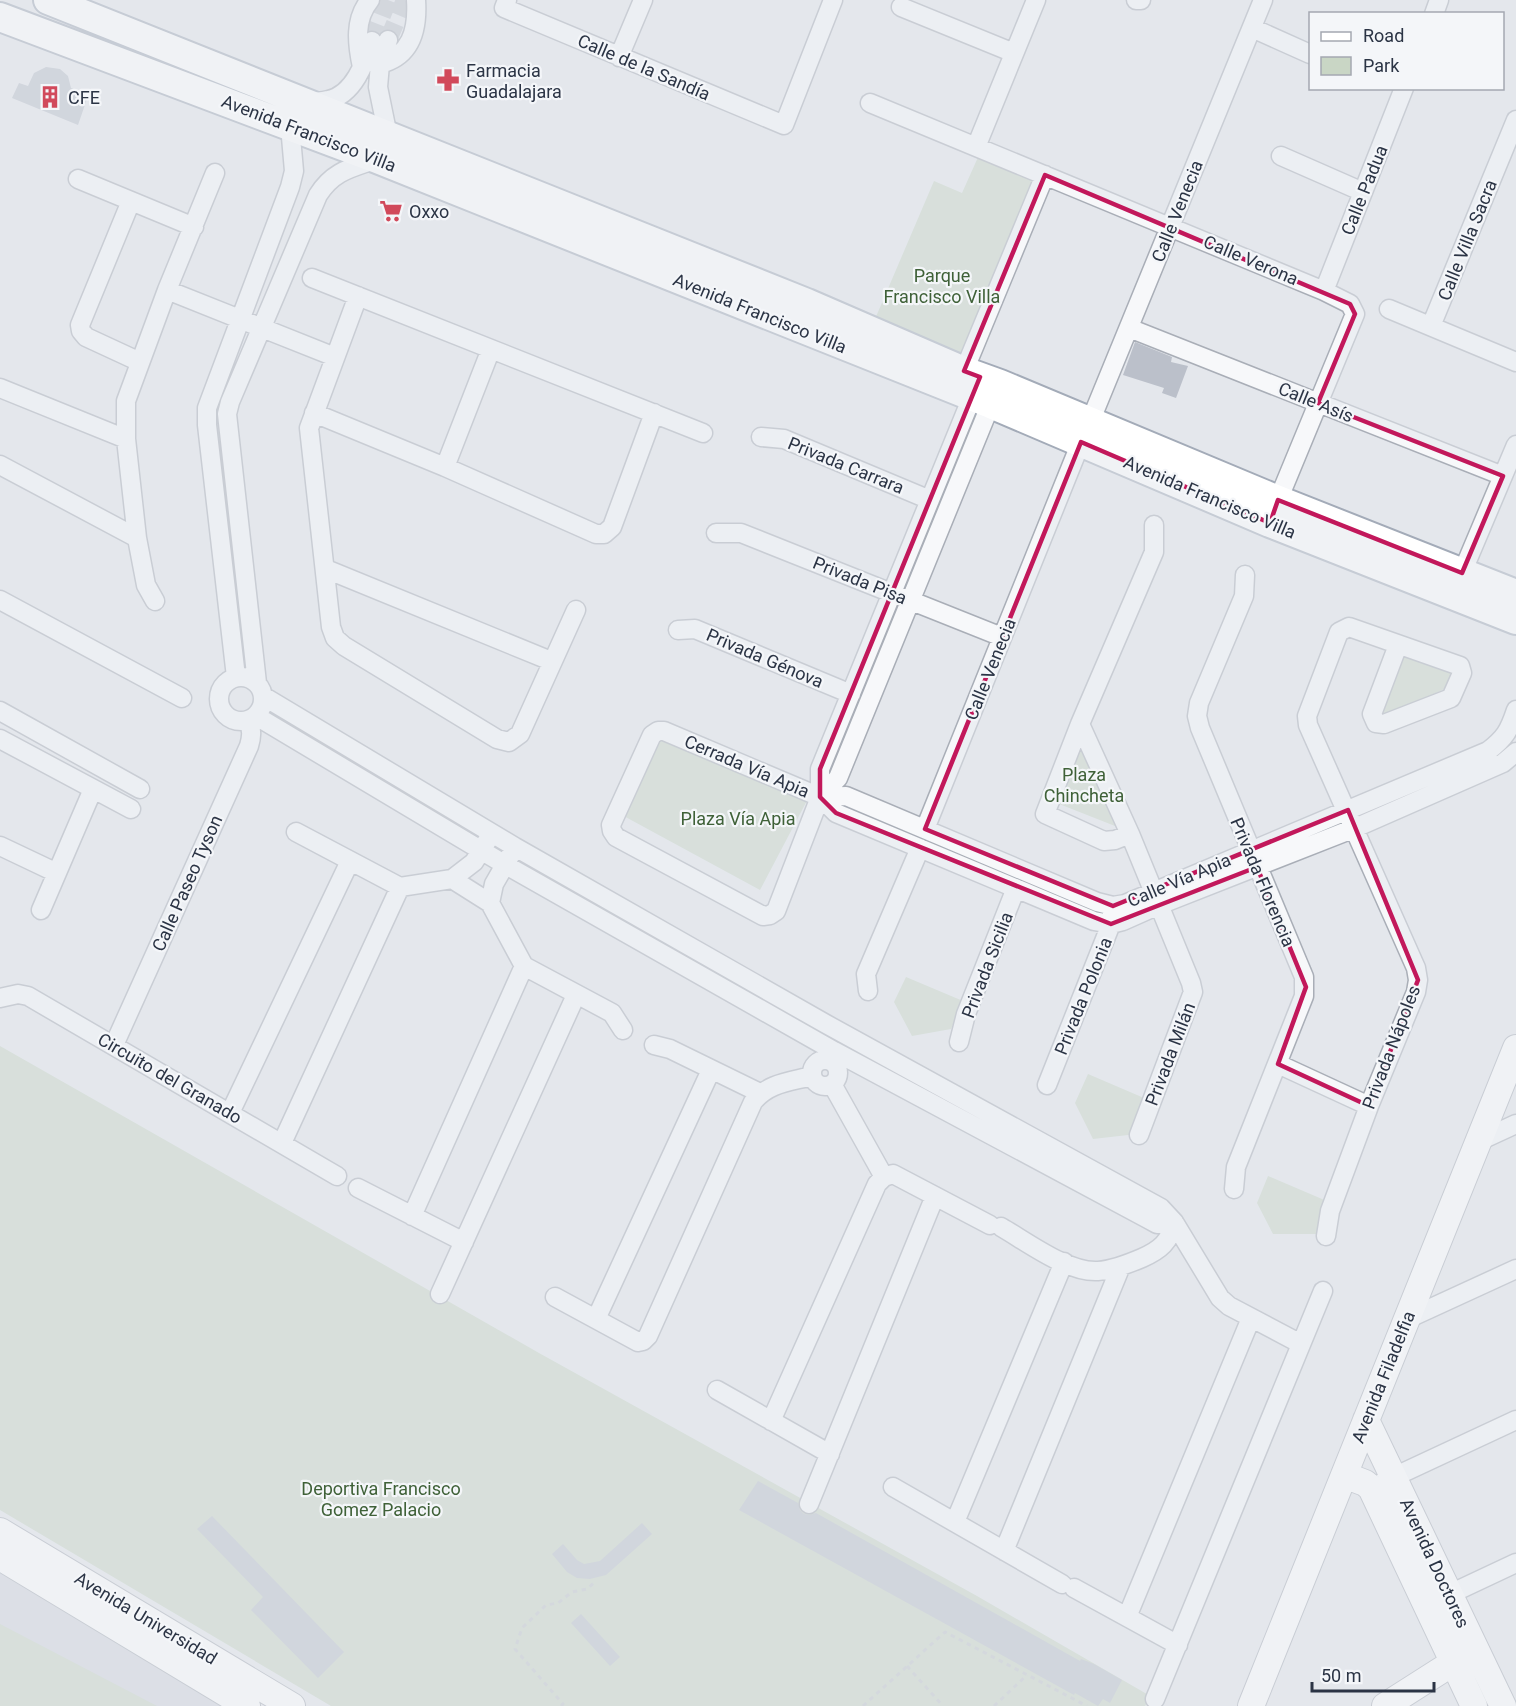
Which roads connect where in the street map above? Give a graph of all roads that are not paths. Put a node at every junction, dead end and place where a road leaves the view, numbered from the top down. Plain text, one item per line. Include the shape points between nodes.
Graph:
1 (48, 0) edge
2 (370, 0) edge
3 (416, 0) edge
4 (643, 0) edge
5 (1036, 0) edge
6 (1137, 0) edge
7 (1141, 0) edge
8 (1263, 0) edge
9 (829, 1) edge
10 (505, 4) edge
11 (902, 7) dead end
12 (0, 17) edge
13 (1251, 28) junction
14 (380, 40) tunnel mouth
15 (1014, 53) junction
16 (1309, 53) edge
17 (619, 57) junction
18 (371, 66) junction
19 (1403, 90) edge
20 (870, 103) dead end
21 (297, 114) junction
22 (1516, 120) edge
23 (382, 147) junction
24 (976, 147) junction
25 (1281, 156) dead end
26 (215, 173) dead end
27 (1046, 175) junction
28 (78, 179) dead end
29 (1363, 192) junction
30 (131, 201) junction
31 (1170, 226) junction
32 (194, 227) junction
33 (312, 278) dead end
34 (167, 290) junction
35 (1324, 291) junction
36 (358, 296) junction
37 (1389, 309) dead end
38 (241, 320) junction
39 (1431, 326) junction
40 (262, 328) junction
41 (1129, 328) junction
42 (491, 349) junction
43 (334, 357) junction
44 (140, 362) junction
45 (1516, 362) edge
46 (0, 388) edge
47 (982, 389) junction
48 (1318, 403) junction
49 (314, 413) junction
50 (654, 413) junction
51 (1085, 432) junction
52 (703, 433) dead end
53 (761, 437) dead end
54 (126, 440) junction
55 (1516, 445) edge
56 (0, 465) edge
57 (445, 466) junction
58 (1503, 476) junction
59 (930, 500) junction
60 (1274, 511) junction
61 (1154, 525) dead end
62 (716, 533) dead end
63 (137, 538) junction
64 (326, 569) junction
65 (1462, 573) junction
66 (1245, 575) dead end
67 (892, 593) junction
68 (1516, 594) edge
69 (0, 600) edge
70 (910, 600) junction
71 (155, 601) dead end
72 (576, 610) dead end
73 (1516, 620) edge
74 (678, 630) dead end
75 (1002, 637) junction
76 (1398, 645) junction
77 (551, 661) junction
78 (236, 677) junction
79 (260, 690) junction
80 (851, 694) junction
81 (182, 698) dead end
82 (1516, 710) edge
83 (0, 711) edge
84 (252, 718) junction
85 (1080, 724) junction
86 (0, 739) edge
87 (1516, 752) edge
88 (93, 789) junction
89 (140, 789) dead end
90 (820, 797) junction
91 (131, 809) dead end
92 (1348, 810) junction
93 (1355, 828) junction
94 (925, 829) junction
95 (296, 832) dead end
96 (491, 834) junction
97 (1130, 834) junction
98 (0, 846) edge
99 (515, 848) junction
100 (920, 848) junction
101 (482, 850) junction
102 (1253, 858) junction
103 (350, 861) junction
104 (504, 864) junction
105 (57, 873) junction
106 (452, 879) junction
107 (400, 887) junction
108 (1016, 888) junction
109 (1156, 898) junction
110 (490, 903) junction
111 (41, 910) dead end
112 (1112, 915) junction
113 (524, 966) junction
114 (868, 991) dead end
115 (576, 995) junction
116 (0, 998) edge
117 (623, 1030) dead end
118 (843, 1033) junction
119 (959, 1042) dead end
120 (114, 1045) junction
121 (654, 1045) dead end
122 (1516, 1048) edge
123 (832, 1056) junction
124 (1278, 1065) junction
125 (711, 1070) junction
126 (812, 1076) junction
127 (832, 1084) junction
128 (1047, 1084) dead end
129 (760, 1092) junction
130 (1369, 1106) junction
131 (230, 1113) junction
132 (1516, 1124) edge
133 (1139, 1135) dead end
134 (1477, 1142) junction
135 (282, 1143) junction
136 (337, 1176) dead end
137 (884, 1177) junction
138 (358, 1188) dead end
139 (1234, 1189) dead end
140 (935, 1196) junction
141 (412, 1216) junction
142 (1174, 1222) junction
143 (1326, 1236) dead end
144 (464, 1242) junction
145 (1064, 1262) junction
146 (1121, 1266) junction
147 (1516, 1269) edge
148 (1323, 1291) dead end
149 (440, 1294) dead end
150 (555, 1296) dead end
151 (596, 1318) junction
152 (1251, 1318) junction
153 (1405, 1320) junction
154 (1301, 1344) junction
155 (717, 1390) dead end
156 (771, 1420) junction
157 (1366, 1420) junction
158 (1516, 1420) edge
159 (830, 1454) junction
160 (1344, 1475) junction
161 (1394, 1477) junction
162 (892, 1487) dead end
163 (1371, 1488) junction
164 (809, 1504) dead end
165 (955, 1522) junction
166 (1, 1540) edge
167 (1004, 1551) junction
168 (1516, 1563) edge
169 (1450, 1594) junction
170 (1127, 1617) junction
171 (1178, 1645) junction
172 (1454, 1662) junction
173 (1155, 1699) dead end
174 (247, 1706) edge
175 (292, 1706) edge
176 (1251, 1706) edge
177 (1385, 1706) edge
178 (1474, 1706) edge
179 (1503, 1706) edge

1 - 21 main road, Avenida Francisco Villa
2 - 18 street via 361,14 358,51
3 - 18 street via 417,16 410,44 392,61
4 - 17 street
5 - 15 street
6 - 7 street
8 - 13 street, Calle Venecia
9 - 17 street, Calle de la Sandía via 784,125
10 - 17 street, Calle de la Sandía
11 - 15 street
12 - 21 main road, Avenida Francisco Villa
13 - 16 street
13 - 31 street, Calle Venecia
14 - 18 street
15 - 24 street
18 - 21 street via 340,95
18 - 23 street via 378,87
19 - 29 street, Calle Padua
20 - 24 street, Calle Verona
21 - 23 main road, Avenida Francisco Villa
21 - 38 street via 294,171
22 - 39 street, Calle Villa Sacra
23 - 40 street via 325,183
23 - 47 main road, Avenida Francisco Villa
24 - 27 street, Calle Verona
25 - 29 street
26 - 32 street
27 - 31 street, Calle Verona
27 - 47 street
28 - 30 street
29 - 35 street, Calle Padua
30 - 32 street
30 - 44 street via 80,325 86,337
31 - 35 street, Calle Verona
31 - 41 street, Calle Venecia
32 - 34 street
33 - 36 street
34 - 38 street
34 - 44 street
35 - 48 street, Calle Verona via 1350,303 1355,314
36 - 42 street
36 - 43 street
37 - 39 street
38 - 40 street
38 - 78 street via 207,408
39 - 45 street
40 - 43 street
40 - 79 street via 227,414
41 - 48 street, Calle Asís
41 - 51 street, Calle Venecia
42 - 50 street
42 - 57 street
43 - 49 street
44 - 54 street via 126,401
46 - 54 street
47 - 51 main road, Avenida Francisco Villa
47 - 59 street
47 - 70 street
48 - 58 street, Calle Asís
48 - 60 street
49 - 57 street
49 - 64 street via 309,440
50 - 52 street
50 - 57 street via 612,527 604,534 596,534
51 - 60 main road, Avenida Francisco Villa
51 - 75 street, Calle Venecia
53 - 59 street, Privada Carrara via 784,439
54 - 63 street
55 - 58 street
56 - 63 street
58 - 65 street
59 - 67 street
60 - 65 main road, Avenida Francisco Villa
60 - 73 main road, Avenida Francisco Villa
61 - 85 street via 1154,552
62 - 67 street, Privada Pisa via 741,533
63 - 71 street via 146,585
64 - 77 street
64 - 77 street via 335,638 497,739 509,742 520,734
65 - 68 main road, Avenida Francisco Villa
66 - 102 street, Privada Florencia via 1244,596 1199,702 1197,716
67 - 70 street, Privada Pisa
67 - 80 street
69 - 81 street
70 - 75 street, Privada Pisa
70 - 90 street via 838,778
72 - 77 street
74 - 80 street, Privada Génova via 695,629
75 - 94 street, Calle Venecia
76 - 76 street via 1372,714 1380,725 1451,698 1462,673 1460,666
76 - 92 street, Privada Nápoles via 1349,627 1343,629 1308,710 1308,725
78 - 79 street via 251,679
78 - 84 street via 222,687 219,705 230,719
79 - 84 street via 263,703
79 - 96 street
80 - 90 street via 820,770
82 - 92 street, Calle Vía Apia via 1509,730 1488,751
83 - 89 street
84 - 101 street
84 - 120 street, Calle Paseo Tyson via 249,746
85 - 97 street, Privada Milán
85 - 97 street via 1045,814 1104,841
86 - 88 street
87 - 93 street, Calle Vía Apia via 1503,763
88 - 91 street
88 - 105 street
90 - 90 street, Cerrada Vía Apia via 658,731 652,735 611,825 616,837 763,916 776,911
90 - 94 street, Calle Vía Apia via 846,796
90 - 100 street, Calle Vía Apia via 836,813
92 - 93 street, Privada Nápoles
92 - 102 street, Calle Vía Apia
93 - 102 street, Calle Vía Apia
93 - 130 street, Privada Nápoles via 1418,980
94 - 112 street, Calle Vía Apia via 1097,902
95 - 103 street
96 - 99 street
96 - 101 street
97 - 109 street, Privada Milán
98 - 105 street
99 - 104 street
99 - 118 street
100 - 108 street, Calle Vía Apia
100 - 114 street via 866,974
101 - 104 street
101 - 106 street via 474,862
102 - 109 street, Calle Vía Apia
102 - 124 street, Privada Florencia via 1306,987
103 - 107 street
103 - 131 street
104 - 110 street
104 - 123 street
105 - 111 street
106 - 107 street
106 - 110 street
107 - 135 street
108 - 112 street, Calle Vía Apia via 1094,921
108 - 119 street, Privada Sicilia via 966,1014
109 - 112 street, Calle Vía Apia via 1125,904
109 - 133 street, Privada Milán via 1193,992
110 - 113 street
112 - 128 street, Privada Polonia
113 - 115 street
113 - 141 street
115 - 117 street via 612,1013
115 - 144 street
116 - 120 street, Circuito del Granado via 28,996
118 - 123 street
118 - 142 street via 1161,1208
120 - 131 street, Circuito del Granado
121 - 125 street
122 - 134 street, Avenida Filadelfia
123 - 126 street via 816,1063
123 - 127 street via 838,1076
123 - 142 street via 1157,1224
124 - 130 street
124 - 139 street, Privada Florencia via 1236,1167
125 - 129 street
125 - 151 street
126 - 127 street via 818,1084
126 - 129 street
127 - 137 street
129 - 151 street via 648,1336 638,1342
130 - 143 street, Privada Nápoles via 1330,1211
131 - 135 street, Circuito del Granado
132 - 134 street
134 - 153 street, Avenida Filadelfia
135 - 136 street, Circuito del Granado
137 - 140 street via 893,1174
137 - 156 street
138 - 141 street
140 - 145 street
140 - 159 street
141 - 144 street
142 - 146 street via 1172,1234 1161,1248
142 - 152 street via 1220,1298
144 - 149 street
145 - 146 street via 1080,1270
145 - 165 street
146 - 167 street
147 - 153 street
148 - 154 street
150 - 151 street
152 - 154 street
152 - 170 street
153 - 157 street, Avenida Filadelfia
154 - 171 street
155 - 156 street
156 - 159 street
157 - 160 street, Avenida Filadelfia
157 - 161 street, Avenida Doctores
158 - 161 street
159 - 164 street
160 - 163 street
160 - 176 street, Avenida Filadelfia
161 - 163 street
161 - 169 street, Avenida Doctores
162 - 165 street
163 - 172 street, Avenida Doctores
165 - 167 street
166 - 174 street, Avenida Universidad
166 - 175 street, Avenida Universidad
167 - 170 street
168 - 169 street
169 - 179 street, Avenida Doctores
170 - 171 street
171 - 173 street
172 - 177 street
172 - 178 street, Avenida Doctores

